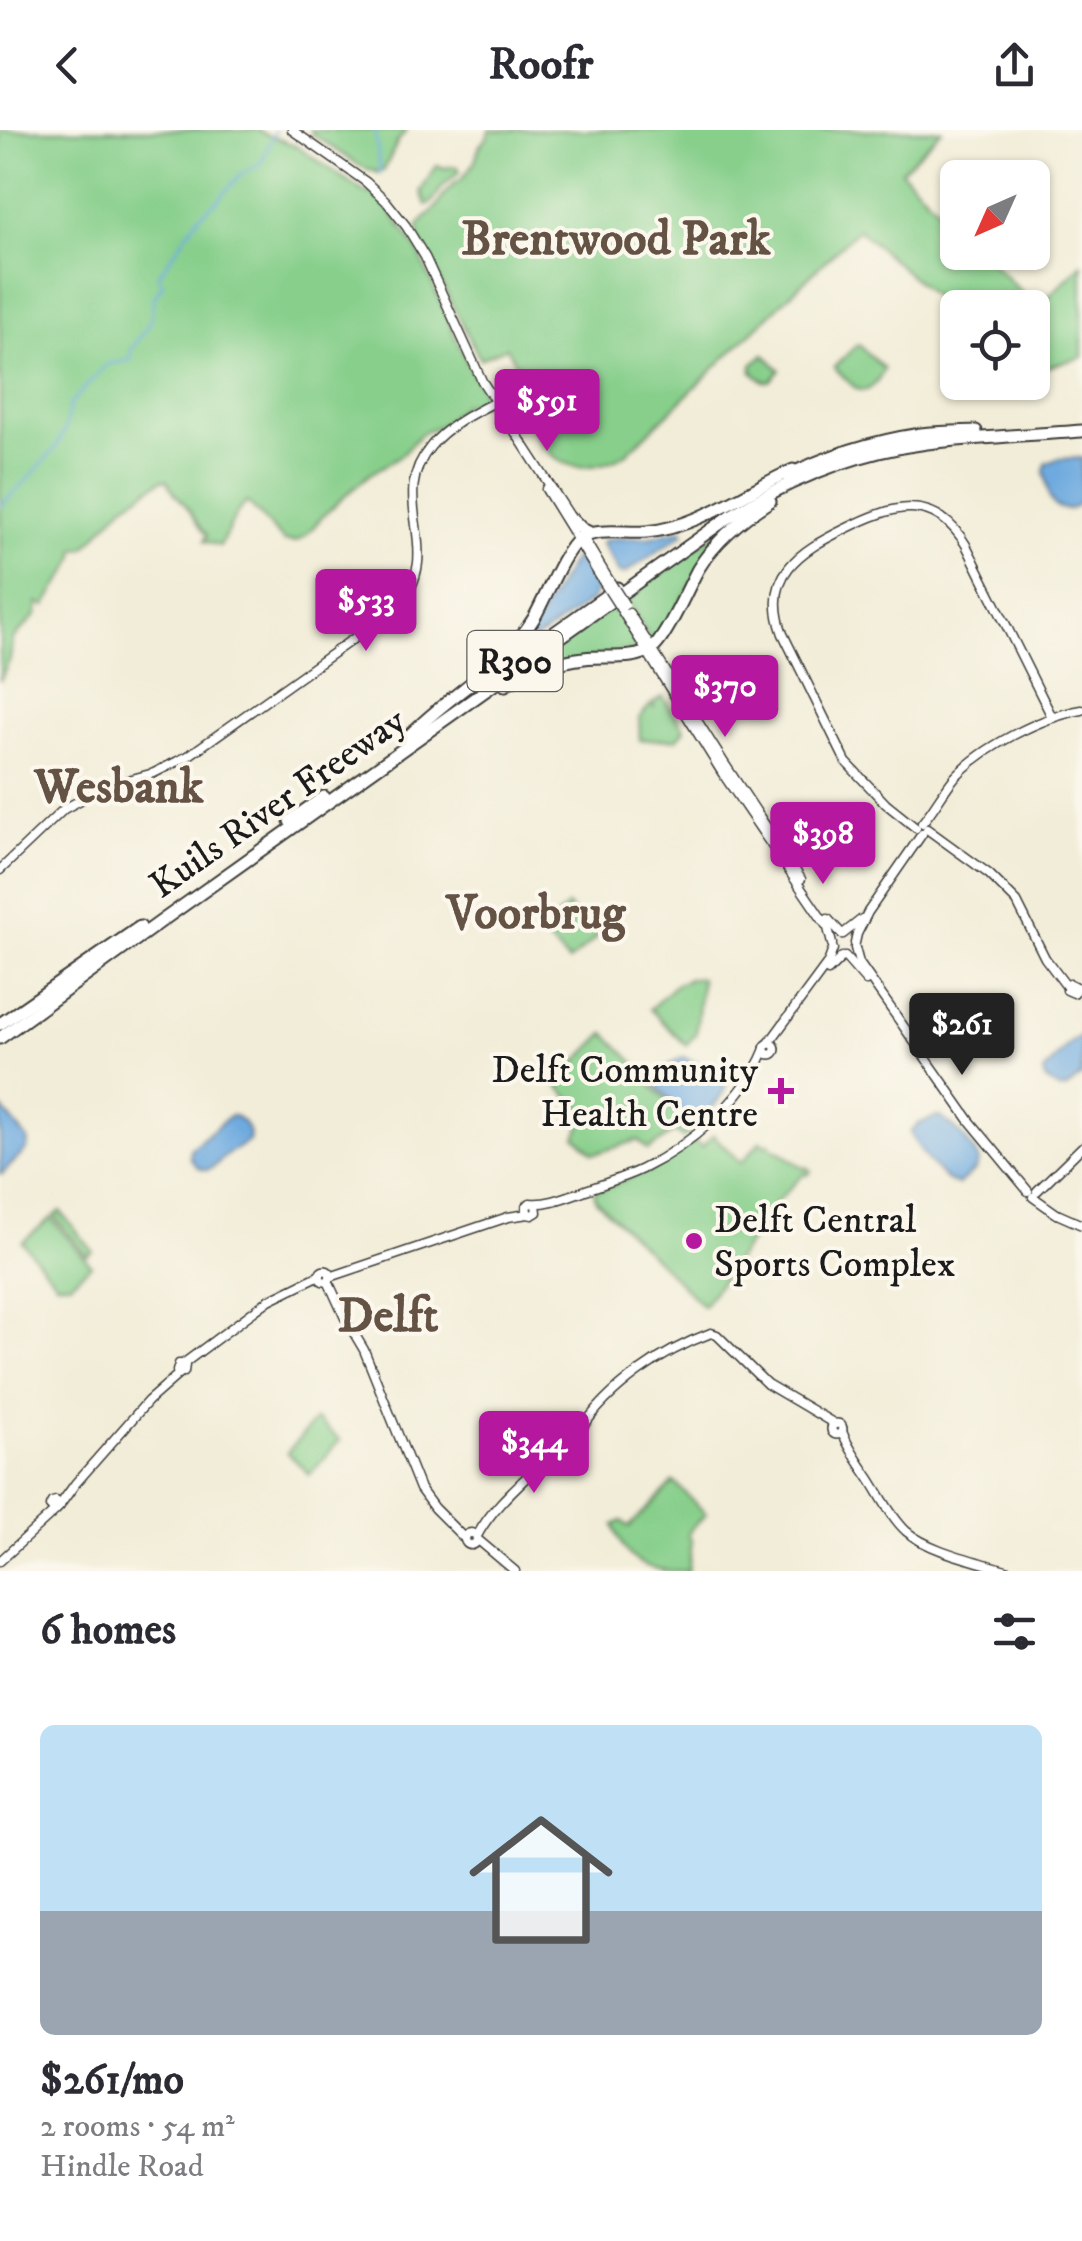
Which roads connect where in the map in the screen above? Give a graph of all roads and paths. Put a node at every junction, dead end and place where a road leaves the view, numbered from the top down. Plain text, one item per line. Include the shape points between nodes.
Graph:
1 (292, 130) edge
2 (495, 402) junction
3 (1082, 423) edge
4 (510, 426) junction
5 (1082, 431) edge
6 (810, 465) junction
7 (830, 467) junction
8 (573, 520) joint
9 (584, 537) junction
10 (646, 652) junction
11 (654, 663) joint
12 (1082, 710) edge
13 (1052, 718) junction
14 (412, 739) junction
15 (922, 829) junction
16 (0, 870) edge
17 (868, 912) junction
18 (842, 934) junction
19 (855, 946) junction
20 (832, 947) junction
21 (844, 957) junction
22 (1075, 992) edge
23 (0, 1024) edge
24 (904, 1027) junction
25 (0, 1038) edge
26 (769, 1049) junction
27 (1082, 1147) edge
28 (1033, 1191) junction
29 (1081, 1225) edge
30 (326, 1278) junction
31 (472, 1538) junction
32 (0, 1561) edge
33 (515, 1571) edge
34 (1009, 1571) edge

1 - 2 street via 363,180 405,224
2 - 4 street
2 - 16 street via 444,433 419,463 412,500 419,562 398,607 188,756 85,797
3 - 6 highway, Kuils River Freeway / R300 via 925,434
4 - 8 street
4 - 9 street
5 - 7 highway, Kuils River Freeway / R300 via 927,443
6 - 9 highway via 683,524
6 - 14 highway, Kuils River Freeway / R300 via 732,508
7 - 10 highway via 720,539 658,644
7 - 14 highway, Kuils River Freeway / R300 via 732,516
8 - 9 highway
9 - 10 street, bridge
9 - 14 highway via 572,546 516,643 420,724
10 - 11 highway
10 - 14 highway via 542,668
10 - 18 street
11 - 20 street via 824,921
12 - 13 street
13 - 15 street via 974,760
13 - 15 street via 968,548 946,521 922,510 892,509 807,549 780,584 780,626 846,762
14 - 23 highway, Kuils River Freeway / R300
14 - 25 highway, Kuils River Freeway / R300
15 - 17 street
15 - 22 street via 989,874 1017,902 1045,958
17 - 18 street
17 - 19 street
18 - 19 street
18 - 20 street
19 - 21 street
19 - 24 street via 859,963
20 - 21 street
20 - 26 street via 828,963
21 - 24 street
21 - 26 street
24 - 28 street via 970,1121
26 - 30 street via 717,1116 631,1174
27 - 28 street
28 - 29 street
30 - 31 street via 364,1350 420,1489
30 - 32 street via 254,1310 181,1368
31 - 33 street
31 - 34 street via 502,1500 637,1372 711,1332 767,1384 837,1429 912,1535

